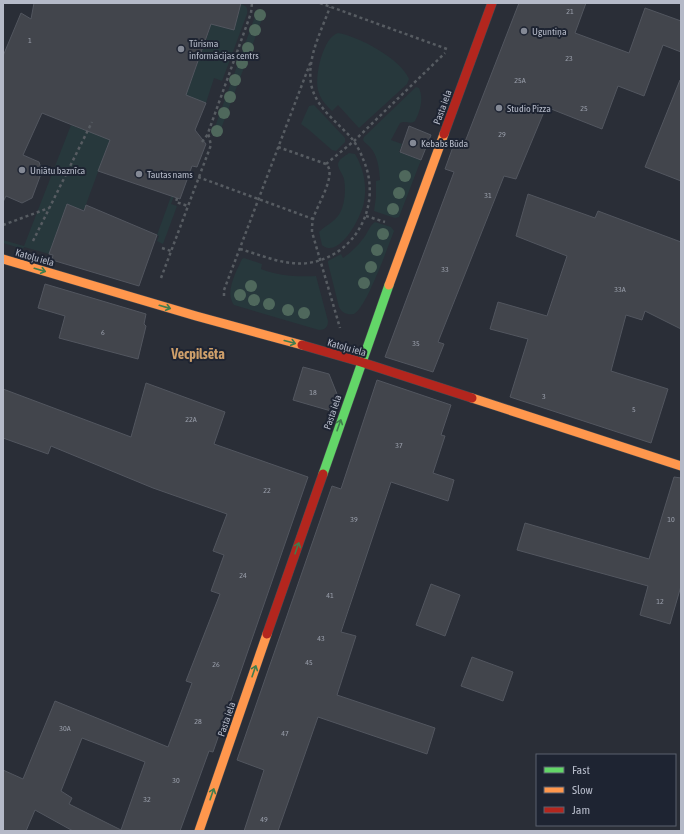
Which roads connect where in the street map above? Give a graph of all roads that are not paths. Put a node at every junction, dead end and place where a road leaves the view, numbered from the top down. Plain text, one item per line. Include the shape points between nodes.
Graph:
1 (492, 3) edge
2 (3, 259) edge
3 (361, 362) junction
4 (681, 466) edge
5 (199, 831) edge

1 - 3 main road, Pasta iela
2 -> 3 main road, Katoļu iela
3 - 4 main road, Katoļu iela
5 -> 3 main road, Pasta iela

